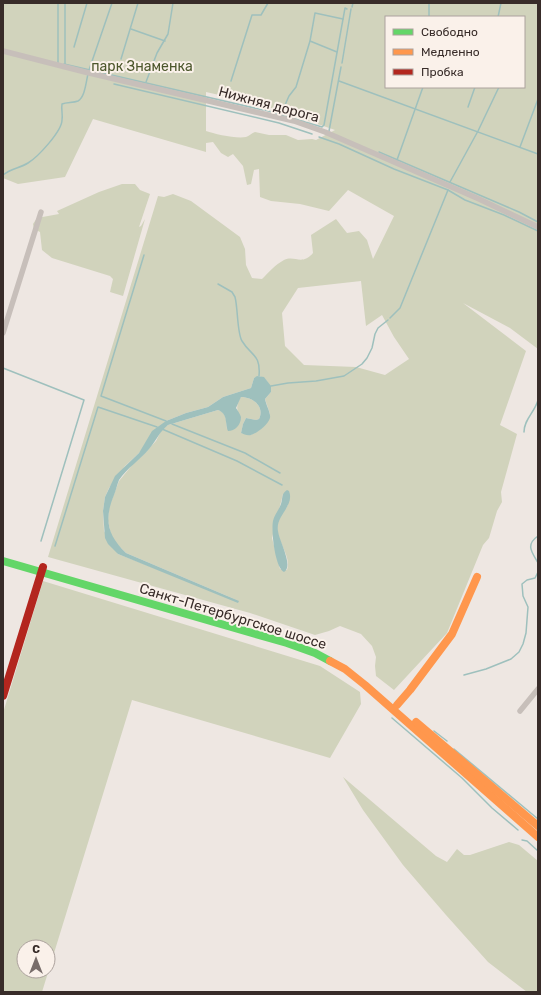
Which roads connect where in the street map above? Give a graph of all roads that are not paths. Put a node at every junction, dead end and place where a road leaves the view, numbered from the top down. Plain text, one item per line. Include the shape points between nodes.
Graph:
1 (3, 51) edge
2 (41, 212) dead end
3 (538, 227) edge
4 (3, 333) edge
5 (3, 555) edge
6 (3, 561) edge
7 (42, 570) junction
8 (477, 577) dead end
9 (538, 689) edge
10 (3, 696) edge
11 (397, 705) junction
12 (520, 711) dead end
13 (538, 826) edge
14 (538, 838) edge

1 - 3 street, Нижняя дорога via 308,125
2 - 4 street
5 - 7 main road, Санкт-Петербургское шоссе
6 - 7 main road, Санкт-Петербургское шоссе
7 - 10 main road
7 - 11 main road, Санкт-Петербургское шоссе via 289,638 313,647 334,656 356,671
7 - 14 main road, Санкт-Петербургское шоссе via 287,643 331,661 371,690
8 - 11 main road via 452,634
9 - 12 street
11 - 13 main road, Санкт-Петербургское шоссе

